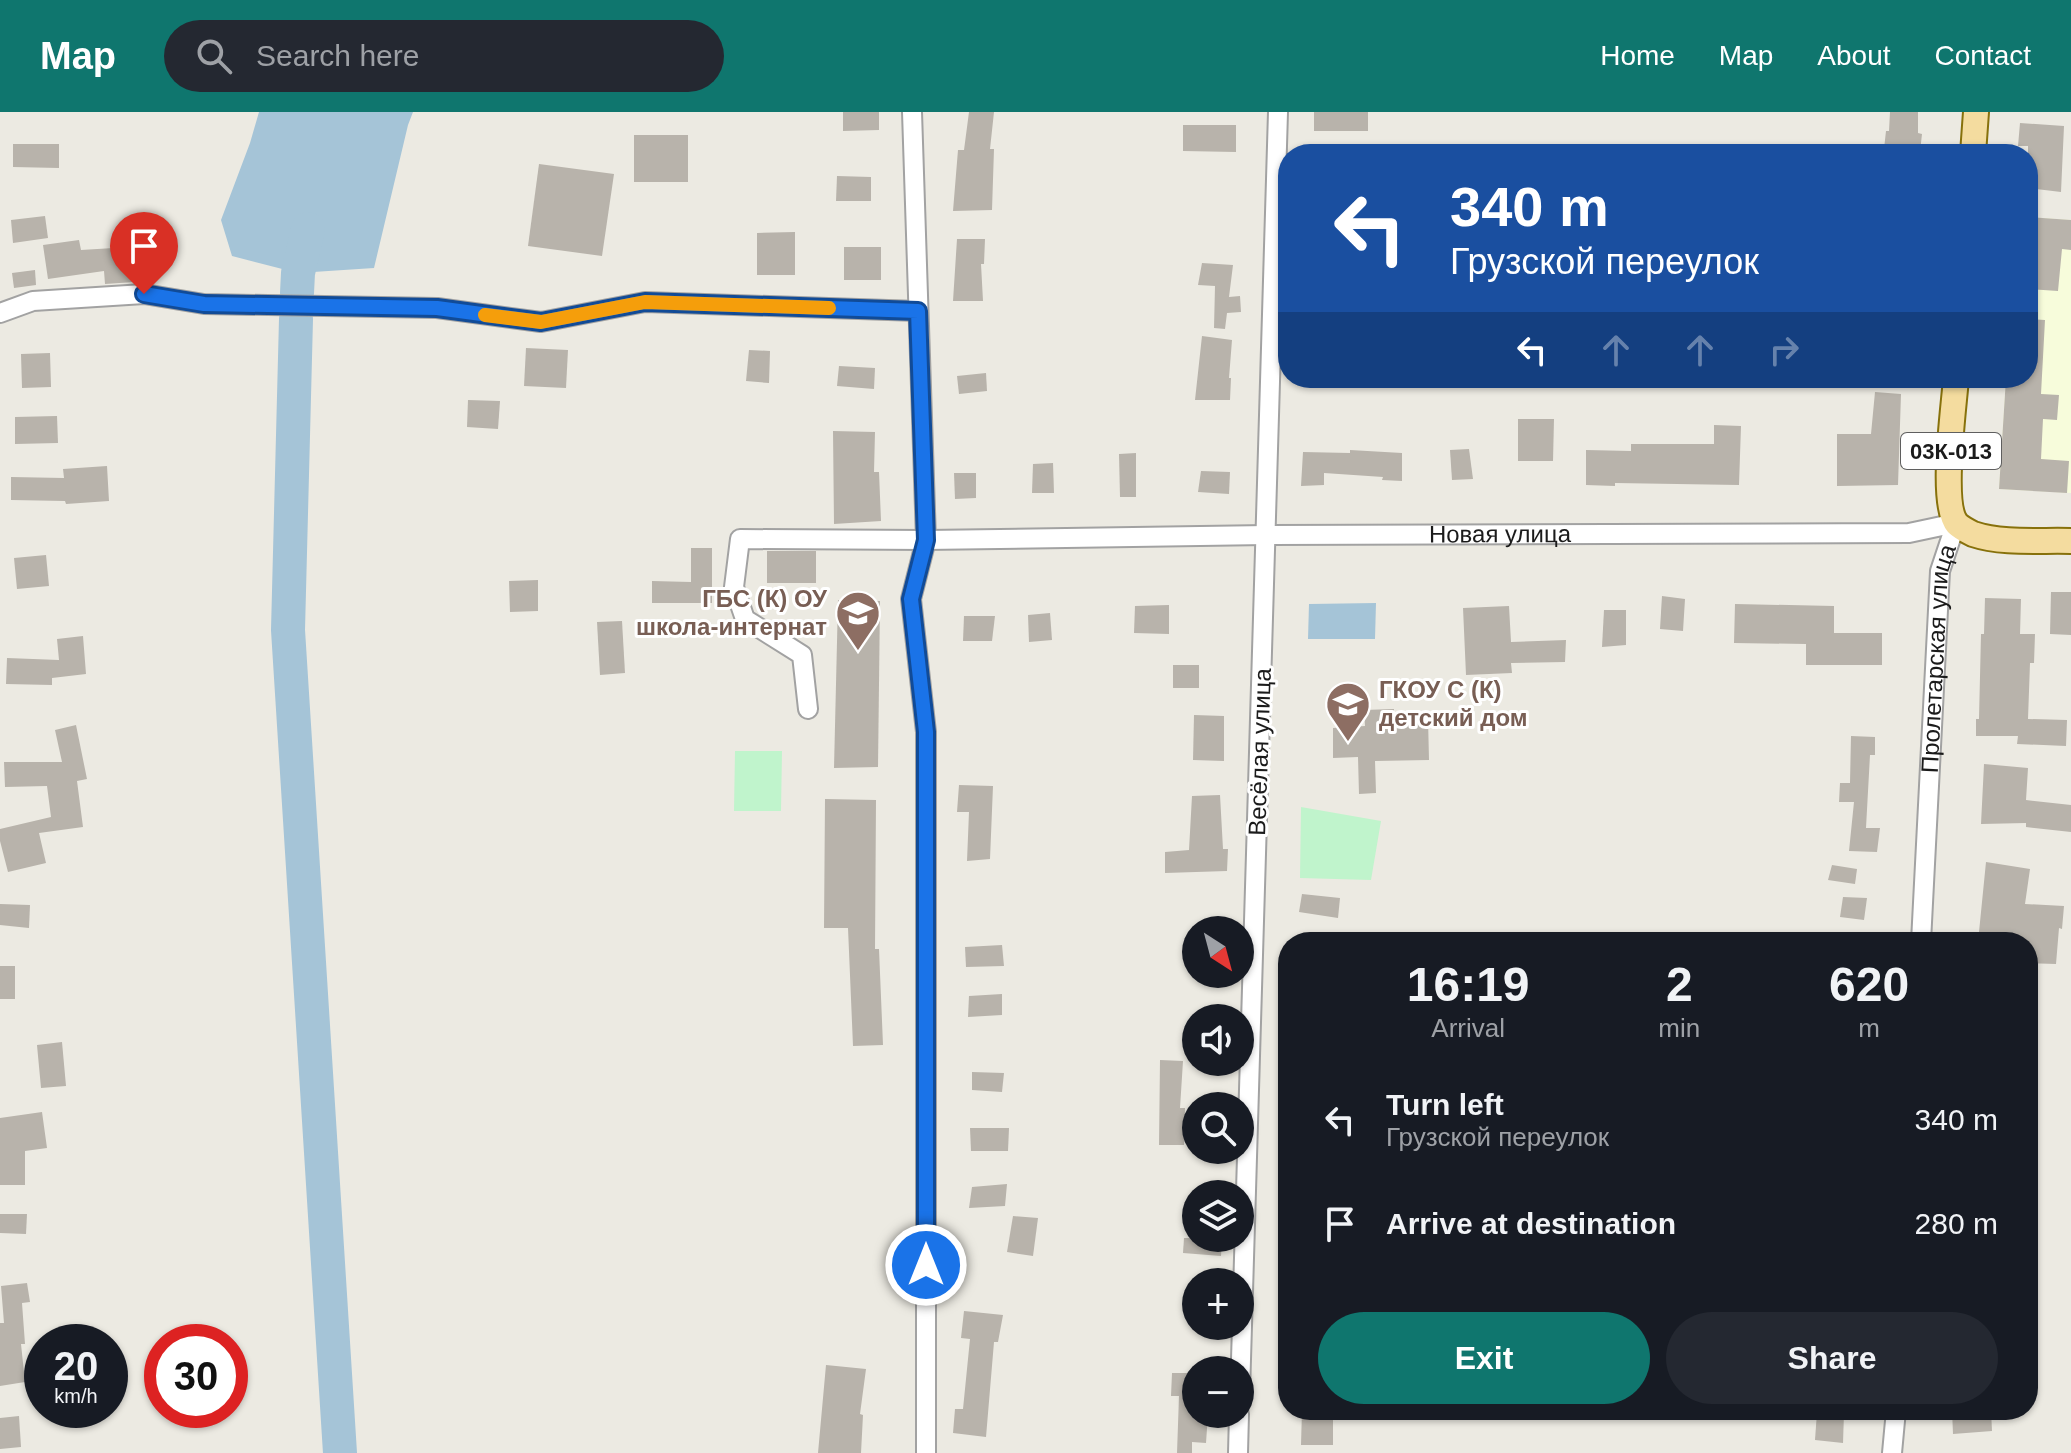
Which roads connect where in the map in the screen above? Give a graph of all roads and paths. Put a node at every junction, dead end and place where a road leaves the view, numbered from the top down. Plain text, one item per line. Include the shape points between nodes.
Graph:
1 (912, 112) edge
2 (1278, 112) edge
3 (1976, 112) edge
4 (1974, 144) edge
5 (918, 311) junction
6 (0, 313) edge
7 (1955, 388) edge
8 (1956, 523) junction
9 (1267, 535) junction
10 (926, 540) junction
11 (2071, 541) edge
12 (808, 709) dead end
13 (1922, 932) edge
14 (1241, 1356) edge
15 (1895, 1420) edge
16 (1239, 1428) edge
17 (926, 1453) edge
18 (1238, 1453) edge
19 (1892, 1453) edge

1 - 5 street
2 - 9 street, Весёлая улица
3 - 4 main road
5 - 6 street via 645,302 541,322 437,308 204,304 144,294 33,301
5 - 10 street
7 - 8 main road, Пролетарская улица / 03К-013 via 1949,500
8 - 9 street, Новая улица via 1909,533
8 - 11 main road via 1991,538
8 - 13 street, Пролетарская улица via 1940,571
9 - 10 street, Новая улица
9 - 14 street, Весёлая улица
10 - 12 street, Новая улица via 740,539 734,587 745,619 802,655
10 - 17 street via 911,599 926,732
15 - 19 street
16 - 18 street

